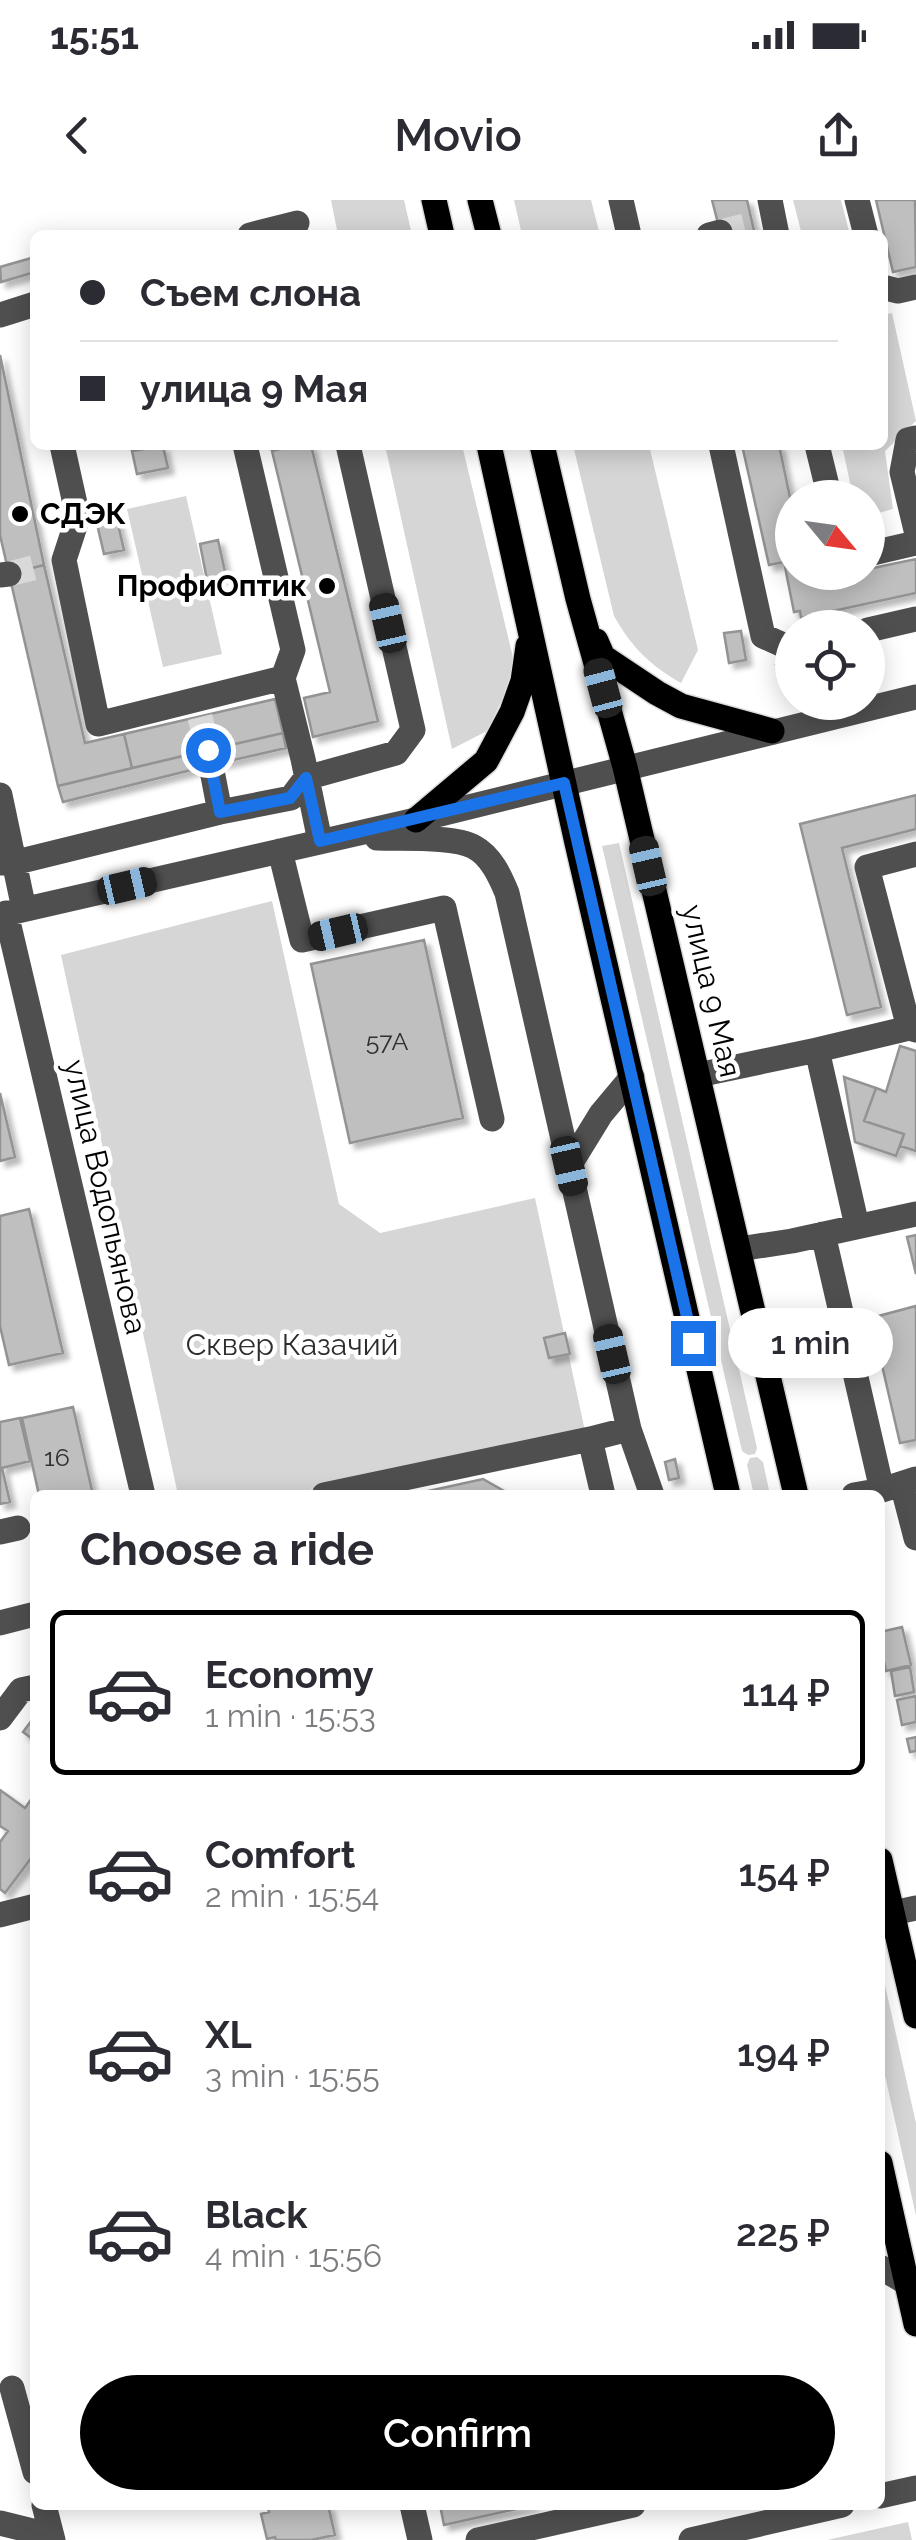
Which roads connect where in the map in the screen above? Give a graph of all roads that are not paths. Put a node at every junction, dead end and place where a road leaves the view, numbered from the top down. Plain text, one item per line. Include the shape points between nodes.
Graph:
1 (434, 200) edge
2 (480, 200) edge
3 (621, 200) edge
4 (857, 200) edge
5 (296, 219) edge
6 (264, 230) edge
7 (441, 230) edge
8 (488, 230) edge
9 (628, 230) edge
10 (865, 230) edge
11 (916, 288) edge
12 (888, 289) edge
13 (30, 312) edge
14 (0, 315) edge
15 (916, 438) edge
16 (63, 450) edge
17 (246, 450) edge
18 (349, 450) edge
19 (490, 450) edge
20 (543, 450) edge
21 (721, 450) edge
22 (819, 450) edge
23 (826, 480) edge
24 (916, 530) edge
25 (916, 543) edge
26 (885, 550) edge
27 (578, 599) junction
28 (916, 618) edge
29 (530, 626) junction
30 (885, 626) edge
31 (775, 641) edge
32 (283, 678) junction
33 (916, 697) edge
34 (772, 731) junction
35 (208, 750) tunnel mouth
36 (626, 768) junction
37 (306, 778) junction
38 (564, 783) junction
39 (0, 795) edge
40 (220, 812) junction
41 (416, 820) junction
42 (331, 839) junction
43 (280, 850) junction
44 (916, 854) edge
45 (7, 863) edge
46 (10, 912) edge
47 (912, 1029) edge
48 (817, 1050) junction
49 (698, 1075) junction
50 (632, 1078) junction
51 (492, 1119) dead end
52 (569, 1166) junction
53 (916, 1214) edge
54 (857, 1226) junction
55 (823, 1234) junction
56 (739, 1248) junction
57 (629, 1429) junction
58 (590, 1439) junction
59 (900, 1485) edge
60 (141, 1490) edge
61 (348, 1490) edge
62 (601, 1490) edge
63 (650, 1490) edge
64 (727, 1490) edge
65 (795, 1490) edge
66 (916, 1538) edge
67 (30, 1615) edge
68 (0, 1623) edge
69 (30, 1688) edge
70 (0, 1718) edge
71 (885, 1871) edge
72 (30, 1907) edge
73 (904, 1911) edge
74 (0, 1915) edge
75 (916, 2016) edge
76 (885, 2186) edge
77 (885, 2271) edge
78 (906, 2283) junction
79 (916, 2324) edge
80 (12, 2388) dead end
81 (30, 2454) edge
82 (916, 2488) edge
83 (885, 2495) edge
84 (45, 2510) edge
85 (413, 2510) edge
86 (611, 2510) edge
87 (820, 2510) edge
88 (0, 2522) edge
89 (52, 2538) edge
90 (420, 2540) edge
91 (478, 2540) edge
92 (691, 2540) edge

1 - 7 main road
2 - 8 main road
3 - 9 street
4 - 10 street
5 - 6 street
11 - 12 street
13 - 14 street
15 - 24 street via 908,440 902,472
16 - 32 street via 78,517 54,563 98,724 198,707
17 - 32 street via 293,650
18 - 37 street via 413,730 396,754
19 - 29 main road
20 - 27 main road, улица 9 Мая
21 - 31 street via 763,636
22 - 23 street
25 - 26 street
27 - 34 main road via 602,657 681,706
27 - 36 main road, улица 9 Мая
28 - 30 street
29 - 38 main road
29 - 41 main road via 524,681 486,761
32 - 37 street
33 - 34 street
34 - 36 street
35 - 40 street
36 - 38 street
36 - 49 main road, улица 9 Мая
37 - 40 street via 290,798
37 - 42 street
38 - 41 street
38 - 50 main road
39 - 45 street, улица Водопьянова
40 - 45 street
41 - 42 street
42 - 43 street
42 - 52 street via 458,841 490,861 507,893
43 - 46 street
43 - 51 street via 302,940 444,908
44 - 47 street via 868,867
45 - 46 street, улица Водопьянова
46 - 60 street, улица Водопьянова
47 - 48 street
48 - 49 street
48 - 54 street
49 - 56 main road, улица 9 Мая
50 - 52 street
50 - 64 main road
52 - 57 street
53 - 54 street
54 - 55 street
55 - 56 street
55 - 59 street
56 - 65 main road, улица 9 Мая
57 - 58 street
57 - 63 street
58 - 61 street
58 - 62 street
59 - 66 street
67 - 68 street
69 - 70 street
71 - 73 main road
72 - 74 street
73 - 75 main road
76 - 78 main road
77 - 78 street
78 - 79 main road
80 - 81 street
82 - 83 street
84 - 89 street
85 - 90 street
86 - 91 street
87 - 92 street
88 - 89 street

